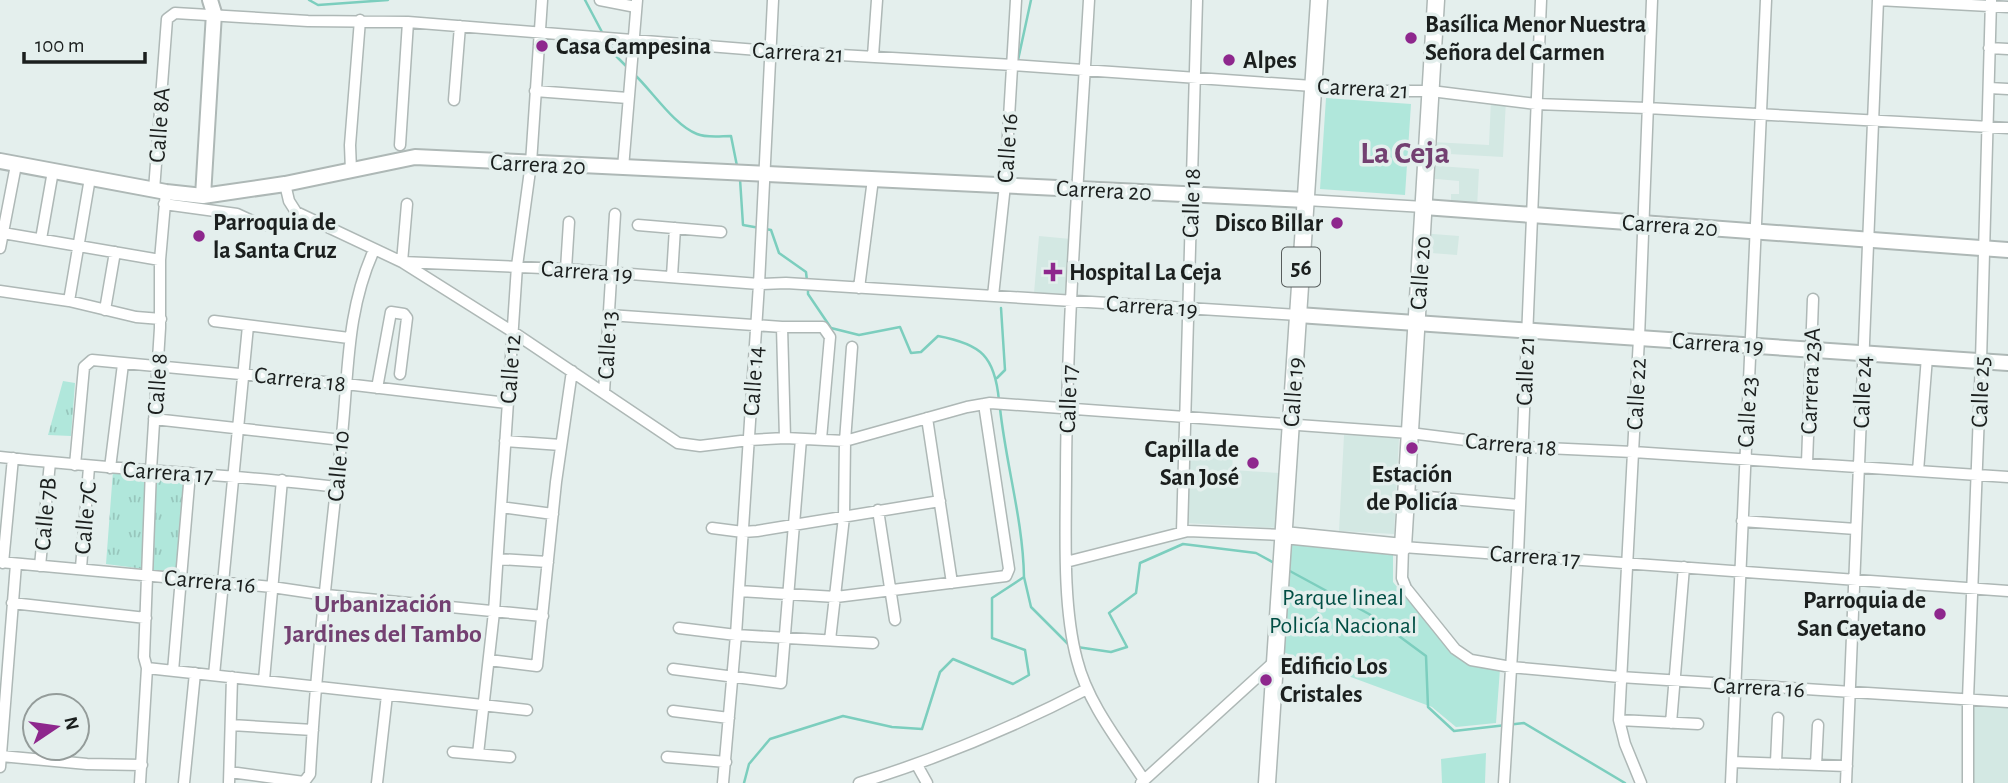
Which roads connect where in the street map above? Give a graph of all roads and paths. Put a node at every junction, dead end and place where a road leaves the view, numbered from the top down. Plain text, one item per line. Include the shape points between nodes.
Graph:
1 (542, 0) edge
2 (773, 0) edge
3 (877, 0) edge
4 (1016, 0) edge
5 (1089, 0) edge
6 (1197, 0) edge
7 (1319, 0) edge
8 (1436, 0) edge
9 (1541, 0) edge
10 (1652, 0) edge
11 (1766, 0) edge
12 (1878, 0) edge
13 (600, 1) edge
14 (1991, 3) edge
15 (636, 4) edge
16 (212, 7) edge
17 (2008, 7) edge
18 (167, 19) joint
19 (360, 20) junction
20 (408, 22) junction
21 (460, 26) junction
22 (541, 33) junction
23 (634, 40) junction
24 (1989, 48) junction
25 (2008, 49) edge
26 (771, 51) junction
27 (873, 56) junction
28 (1013, 65) junction
29 (1085, 70) junction
30 (1195, 77) junction
31 (1313, 85) junction
32 (1989, 88) junction
33 (2008, 89) edge
34 (535, 91) junction
35 (1431, 91) junction
36 (628, 98) junction
37 (454, 100) dead end
38 (1536, 104) junction
39 (1647, 108) junction
40 (1760, 114) junction
41 (1873, 122) junction
42 (1987, 127) junction
43 (2008, 128) edge
44 (400, 145) dead end
45 (0, 161) edge
46 (531, 163) junction
47 (16, 165) junction
48 (623, 168) junction
49 (53, 171) junction
50 (351, 172) junction
51 (766, 174) junction
52 (90, 178) junction
53 (873, 179) junction
54 (285, 184) junction
55 (1005, 186) junction
56 (1079, 189) junction
57 (161, 195) junction
58 (1192, 195) junction
59 (203, 196) junction
60 (1306, 200) junction
61 (407, 204) dead end
62 (1424, 207) junction
63 (615, 214) dead end
64 (1530, 215) junction
65 (569, 222) dead end
66 (318, 223) junction
67 (1643, 223) junction
68 (638, 225) dead end
69 (676, 228) junction
70 (1755, 231) junction
71 (721, 232) dead end
72 (3, 233) junction
73 (41, 239) junction
74 (1868, 240) junction
75 (78, 246) junction
76 (0, 248) edge
77 (1984, 248) junction
78 (374, 250) junction
79 (2008, 250) edge
80 (115, 252) junction
81 (160, 260) junction
82 (402, 262) junction
83 (517, 266) junction
84 (566, 269) junction
85 (611, 272) junction
86 (672, 276) junction
87 (759, 284) junction
88 (859, 288) junction
89 (0, 290) edge
90 (993, 296) junction
91 (1813, 299) dead end
92 (69, 301) junction
93 (1073, 301) junction
94 (1188, 308) junction
95 (105, 310) junction
96 (609, 315) junction
97 (1298, 315) junction
98 (161, 319) junction
99 (214, 321) dead end
100 (1416, 323) junction
101 (756, 324) junction
102 (248, 326) junction
103 (782, 327) junction
104 (1526, 330) junction
105 (513, 331) junction
106 (349, 338) junction
107 (1639, 338) junction
108 (1750, 345) junction
109 (852, 347) dead end
110 (1811, 350) junction
111 (1864, 353) junction
112 (1927, 357) junction
113 (1981, 361) junction
114 (2008, 363) edge
115 (123, 364) junction
116 (158, 364) junction
117 (572, 371) junction
118 (244, 373) junction
119 (400, 374) dead end
120 (346, 384) junction
121 (377, 388) junction
122 (604, 392) junction
123 (507, 403) junction
124 (987, 403) junction
125 (1067, 408) junction
126 (1185, 417) junction
127 (927, 418) junction
128 (154, 419) junction
129 (1291, 425) junction
130 (239, 428) junction
131 (1410, 433) junction
132 (785, 438) junction
133 (801, 439) junction
134 (821, 439) junction
135 (342, 440) junction
136 (749, 440) junction
137 (845, 441) junction
138 (505, 442) junction
139 (561, 444) junction
140 (1522, 447) junction
141 (1633, 453) junction
142 (0, 457) edge
143 (13, 458) junction
144 (1745, 460) junction
145 (50, 462) junction
146 (1807, 464) junction
147 (75, 465) junction
148 (89, 467) junction
149 (1859, 467) junction
150 (110, 468) junction
151 (151, 470) junction
152 (1918, 471) junction
153 (190, 473) junction
154 (1976, 475) junction
155 (234, 477) junction
156 (2008, 477) edge
157 (282, 480) junction
158 (336, 487) junction
159 (1406, 495) junction
160 (940, 500) junction
161 (1519, 505) junction
162 (501, 507) junction
163 (878, 510) junction
164 (553, 514) junction
165 (844, 517) junction
166 (1742, 521) junction
167 (794, 525) junction
168 (712, 528) dead end
169 (1856, 529) junction
170 (743, 532) junction
171 (1182, 532) junction
172 (1284, 535) junction
173 (1403, 547) junction
174 (1518, 555) junction
175 (498, 559) junction
176 (1, 562) edge
177 (548, 562) junction
178 (1066, 562) junction
179 (1627, 563) junction
180 (16, 564) junction
181 (40, 565) junction
182 (1684, 567) junction
183 (81, 568) junction
184 (1740, 571) junction
185 (148, 575) junction
186 (181, 578) junction
187 (1854, 580) junction
188 (224, 582) junction
189 (952, 583) junction
190 (272, 587) junction
191 (1973, 589) junction
192 (2008, 591) edge
193 (739, 592) junction
194 (890, 592) junction
195 (326, 595) junction
196 (789, 595) junction
197 (836, 597) junction
198 (12, 603) junction
199 (494, 612) junction
200 (542, 615) junction
201 (146, 618) junction
202 (895, 620) dead end
203 (678, 628) dead end
204 (736, 635) junction
205 (785, 638) junction
206 (830, 640) junction
207 (873, 643) dead end
208 (489, 660) junction
209 (1275, 661) junction
210 (4, 662) edge
211 (1511, 667) junction
212 (147, 668) junction
213 (673, 669) dead end
214 (173, 671) junction
215 (195, 673) junction
216 (214, 675) junction
217 (232, 677) junction
218 (733, 677) junction
219 (1620, 677) junction
220 (264, 680) junction
221 (1674, 681) junction
222 (317, 686) junction
223 (1735, 686) junction
224 (1087, 690) junction
225 (1850, 692) junction
226 (387, 695) junction
227 (1968, 699) junction
228 (2008, 702) edge
229 (484, 706) junction
230 (527, 710) dead end
231 (673, 711) dead end
232 (729, 718) junction
233 (1779, 718) dead end
234 (1619, 720) junction
235 (1671, 723) junction
236 (1698, 724) dead end
237 (231, 725) junction
238 (1818, 725) dead end
239 (313, 730) junction
240 (453, 752) dead end
241 (478, 754) junction
242 (510, 757) dead end
243 (667, 757) dead end
244 (1, 762) edge
245 (726, 762) junction
246 (1732, 762) junction
247 (1776, 762) junction
248 (142, 765) junction
249 (917, 765) junction
250 (1816, 765) junction
251 (1847, 766) junction
252 (229, 777) edge
253 (1142, 782) edge
254 (140, 783) edge
255 (184, 783) edge
256 (377, 783) edge
257 (723, 783) edge
258 (859, 783) edge
259 (927, 783) edge
260 (1267, 783) edge
261 (1504, 783) edge
262 (1641, 783) edge
263 (1731, 783) edge
264 (1846, 783) edge
265 (1968, 783) edge

1 - 22 street, Calle 12
2 - 26 street, Calle 14
3 - 27 street
4 - 28 street, Calle 16
5 - 29 street, Calle 17
6 - 30 street, Calle 18
7 - 31 main road, Calle 19 / 56
8 - 35 main road, Calle 20
9 - 38 street, Calle 21
10 - 39 street, Calle 22
11 - 40 street, Calle 23
12 - 14 street
12 - 41 street, Calle 24
13 - 15 street
14 - 17 street
14 - 24 street, Calle 25
15 - 23 street
16 - 18 street, Carrera 21 via 175,13
16 - 19 street, Carrera 21 via 308,21
16 - 59 main road
18 - 57 street, Calle 8A
19 - 20 street, Carrera 21
19 - 50 street
20 - 21 street, Carrera 21
20 - 44 street
21 - 22 street, Carrera 21
21 - 37 street
22 - 23 street, Carrera 21
22 - 34 street, Calle 12
23 - 26 street, Carrera 21
23 - 36 street
24 - 25 street
24 - 32 street, Calle 25
26 - 27 street, Carrera 21
26 - 51 street, Calle 14
27 - 28 street, Carrera 21
28 - 29 street, Carrera 21
28 - 55 street, Calle 16
29 - 30 street, Carrera 21
29 - 56 street, Calle 17
30 - 31 street, Carrera 21
30 - 58 street, Calle 18
31 - 35 street, Carrera 21
31 - 60 main road, Calle 19 / 56
32 - 33 street
32 - 42 street, Calle 25
34 - 36 street
34 - 46 street, Calle 12
35 - 38 street, Carrera 21
35 - 62 main road, Calle 20
36 - 48 street
38 - 39 street, Carrera 21
38 - 64 street, Calle 21
39 - 40 street, Carrera 21
39 - 67 street, Calle 22
40 - 41 street, Carrera 21
40 - 70 street, Calle 23
41 - 42 street, Carrera 21
41 - 74 street, Calle 24
42 - 43 street, Carrera 21
42 - 77 street, Calle 25
45 - 47 main road, Carrera 20
46 - 48 main road, Carrera 20
46 - 50 main road, Carrera 20 via 415,157
46 - 83 street, Calle 12
47 - 49 main road, Carrera 20
47 - 72 street
48 - 51 main road, Carrera 20
49 - 52 main road, Carrera 20
49 - 73 street
50 - 54 main road, Carrera 20
51 - 53 main road, Carrera 20
51 - 87 street, Calle 14
52 - 57 main road, Carrera 20
52 - 75 street
53 - 55 main road, Carrera 20
53 - 88 street
54 - 59 main road, Carrera 20
54 - 66 street, Carrera 19 via 296,212
55 - 56 main road, Carrera 20
55 - 90 street, Calle 16
56 - 58 main road, Carrera 20
56 - 93 street, Calle 17
57 - 59 main road, Carrera 20
57 - 66 street via 237,214 261,225
57 - 81 street, Calle 8
58 - 60 main road, Carrera 20
58 - 94 street, Calle 18
60 - 62 street, Carrera 20
60 - 97 main road, Calle 19 / 56
61 - 82 street
62 - 64 main road, Carrera 20
62 - 100 main road, Calle 20
63 - 85 street, Calle 13
64 - 67 main road, Carrera 20
64 - 104 street, Calle 21
65 - 84 street
66 - 78 street, Carrera 19
67 - 70 main road, Carrera 20
67 - 107 street, Calle 22
68 - 69 street
69 - 71 street
69 - 86 street
70 - 74 main road, Carrera 20
70 - 108 street, Calle 23
72 - 73 street
72 - 76 street
73 - 75 street
74 - 77 main road, Carrera 20
74 - 111 street, Calle 24
75 - 80 street
75 - 92 street
77 - 79 main road, Carrera 20
77 - 113 street, Calle 25
78 - 82 street, Carrera 19
78 - 106 street, Calle 10 via 356,297
80 - 81 street
80 - 95 street
81 - 98 street, Calle 8
82 - 83 street, Carrera 19
82 - 105 street
83 - 84 street, Carrera 19
83 - 105 street, Calle 12
84 - 85 street, Carrera 19
85 - 86 street, Carrera 19
85 - 96 street, Calle 13
86 - 87 street, Carrera 19
87 - 88 street, Carrera 19
87 - 101 street, Calle 14
88 - 90 street, Carrera 19
89 - 92 street
90 - 93 street, Carrera 19
91 - 110 street, Carrera 23A
92 - 95 street
93 - 94 street, Carrera 19
93 - 125 street, Calle 17
94 - 97 street, Carrera 19
94 - 126 street, Calle 18
95 - 98 street
96 - 101 street
96 - 122 street, Calle 13
97 - 100 main road, Carrera 19
97 - 129 main road, Calle 19 / 56
98 - 116 street, Calle 8
99 - 102 street
100 - 104 main road, Carrera 19
100 - 131 main road, Calle 20
101 - 103 street
101 - 136 street, Calle 14
102 - 106 street
102 - 118 street
103 - 132 street
103 - 134 street via 823,327 830,337
104 - 107 main road, Carrera 19
104 - 140 street, Calle 21
105 - 117 street
105 - 123 street, Calle 12
106 - 120 street, Calle 10
107 - 108 main road, Carrera 19
107 - 141 street, Calle 22
108 - 110 main road, Carrera 19
108 - 144 street, Calle 23
109 - 137 street
110 - 111 main road, Carrera 19
110 - 146 street, Carrera 23A
111 - 112 main road, Carrera 19
111 - 149 street, Calle 24
112 - 113 main road, Carrera 19
112 - 152 street
113 - 114 main road, Carrera 19
113 - 154 street, Calle 25
115 - 116 street, Carrera 18
115 - 147 street, Carrera 18 via 92,360 84,367
115 - 150 street
116 - 118 street, Carrera 18
116 - 128 street, Calle 8
117 - 122 street
117 - 139 street
118 - 120 street, Carrera 18
118 - 130 street
119 - 121 street via 407,318 391,312
120 - 121 street, Carrera 18
120 - 135 street, Calle 10
121 - 123 street, Carrera 18
122 - 136 street via 678,443 699,446
123 - 138 street, Calle 12
124 - 125 street, Carrera 18
124 - 127 street, Carrera 18
124 - 189 street via 1008,572 998,578
125 - 126 street, Carrera 18
125 - 178 street, Calle 17
126 - 129 street, Carrera 18
126 - 171 street, Calle 18
127 - 137 street, Carrera 18
127 - 160 street
128 - 130 street
128 - 151 street, Calle 8
129 - 131 street, Carrera 18
129 - 172 main road, Calle 19 / 56
130 - 135 street
130 - 155 street
131 - 140 street, Carrera 18
131 - 159 main road, Calle 20
132 - 133 street
132 - 136 street
133 - 134 street
133 - 167 street
134 - 137 street
135 - 158 street, Calle 10
136 - 170 street, Calle 14
137 - 165 street
138 - 139 street
138 - 162 street, Calle 12
139 - 164 street
140 - 141 street, Carrera 18
140 - 161 street, Calle 21
141 - 144 street, Carrera 18
141 - 179 street, Calle 22
142 - 143 street, Carrera 17
143 - 145 street, Carrera 17
143 - 176 street
144 - 146 street, Carrera 18
144 - 166 street, Calle 23
145 - 147 street, Carrera 17
145 - 181 street, Calle 7B
146 - 149 street, Carrera 18
147 - 148 street, Carrera 17
148 - 150 street, Carrera 17
148 - 183 street, Calle 7C
149 - 152 street, Carrera 18
149 - 169 street, Calle 24
150 - 151 street, Carrera 17
151 - 153 street, Carrera 17
151 - 185 street, Calle 8
152 - 154 street, Carrera 18
153 - 155 street, Carrera 17
153 - 186 street
154 - 156 street, Carrera 18
154 - 191 street, Calle 25
155 - 157 street, Carrera 17
155 - 188 street
157 - 158 street, Carrera 17
157 - 190 street
158 - 195 street, Calle 10
159 - 161 street
159 - 173 main road, Calle 20
160 - 163 street
160 - 189 street
161 - 174 street, Calle 21
162 - 164 street
162 - 175 street, Calle 12
163 - 165 street
163 - 194 street
164 - 177 street
165 - 167 street
165 - 197 street
166 - 169 street
166 - 184 street, Calle 23
167 - 170 street
167 - 196 street
168 - 170 street
169 - 187 street, Calle 24
170 - 193 street, Calle 14
171 - 172 street, Carrera 17
171 - 178 street, Carrera 17
172 - 173 main road, Carrera 17
172 - 209 main road, Calle 19 / 56
173 - 174 street, Carrera 17
173 - 211 street, Carrera 16 via 1406,588 1455,649 1471,660
174 - 179 street, Carrera 17
174 - 211 street, Calle 21
175 - 177 street
175 - 199 street, Calle 12
176 - 180 street, Carrera 16
177 - 200 street
178 - 224 street, Calle 17 via 1072,633
179 - 182 street, Carrera 17
179 - 219 street, Calle 22
180 - 181 street, Carrera 16
180 - 198 street
181 - 183 street, Carrera 16
182 - 184 street, Carrera 17
182 - 221 street
183 - 185 street, Carrera 16
184 - 187 street, Carrera 17
184 - 223 street, Calle 23
185 - 186 street, Carrera 16
185 - 201 street, Calle 8
186 - 188 street, Carrera 16
186 - 214 street
187 - 191 street, Carrera 17
187 - 225 street, Calle 24
188 - 190 street, Carrera 16
188 - 216 street
189 - 194 street
190 - 195 street, Carrera 16
190 - 220 street
191 - 192 street, Carrera 17
191 - 227 street, Calle 25
193 - 196 street
193 - 204 street, Calle 14
194 - 197 street
194 - 202 street
195 - 199 street, Carrera 16
195 - 222 street, Calle 10
196 - 197 street
196 - 205 street
197 - 206 street
198 - 201 street
198 - 210 street
199 - 200 street, Carrera 16
199 - 208 street, Calle 12
200 - 208 street via 537,666
201 - 212 street, Calle 8
203 - 204 street
204 - 205 street
204 - 218 street, Calle 14
205 - 206 street
205 - 218 street via 781,683
206 - 207 street
208 - 229 street, Calle 12
209 - 253 street
209 - 260 main road, Calle 19 / 56
210 - 244 street
211 - 219 street, Carrera 16
211 - 261 street, Calle 21
212 - 214 street
212 - 248 street, Calle 8
213 - 218 street
214 - 215 street
215 - 216 street
215 - 255 street
216 - 217 street
217 - 220 street
217 - 237 street
218 - 232 street, Calle 14
219 - 221 street, Carrera 16
219 - 234 street, Calle 22
220 - 222 street
221 - 223 street, Carrera 16
221 - 235 street
222 - 226 street
222 - 239 street, Calle 10
223 - 225 street, Carrera 16
223 - 246 street, Calle 23
224 - 249 street via 1013,727
224 - 253 street, Calle 17
225 - 227 street, Carrera 16
225 - 251 street, Calle 24
226 - 229 street
226 - 256 street
227 - 228 street, Carrera 16
227 - 265 street, Calle 25
229 - 230 street
229 - 241 street, Calle 12
231 - 232 street
232 - 245 street, Calle 14
233 - 247 street
234 - 235 street
234 - 262 street, Calle 22
235 - 236 street
237 - 239 street
237 - 252 street
238 - 250 street
239 - 252 street, Calle 10 via 310,774 304,782
240 - 241 street
241 - 242 street
243 - 245 street
244 - 248 street
245 - 257 street, Calle 14
246 - 247 street
246 - 263 street, Calle 23
247 - 250 street
248 - 254 street, Calle 8
249 - 258 street
249 - 259 street
250 - 251 street
251 - 264 street, Calle 24

